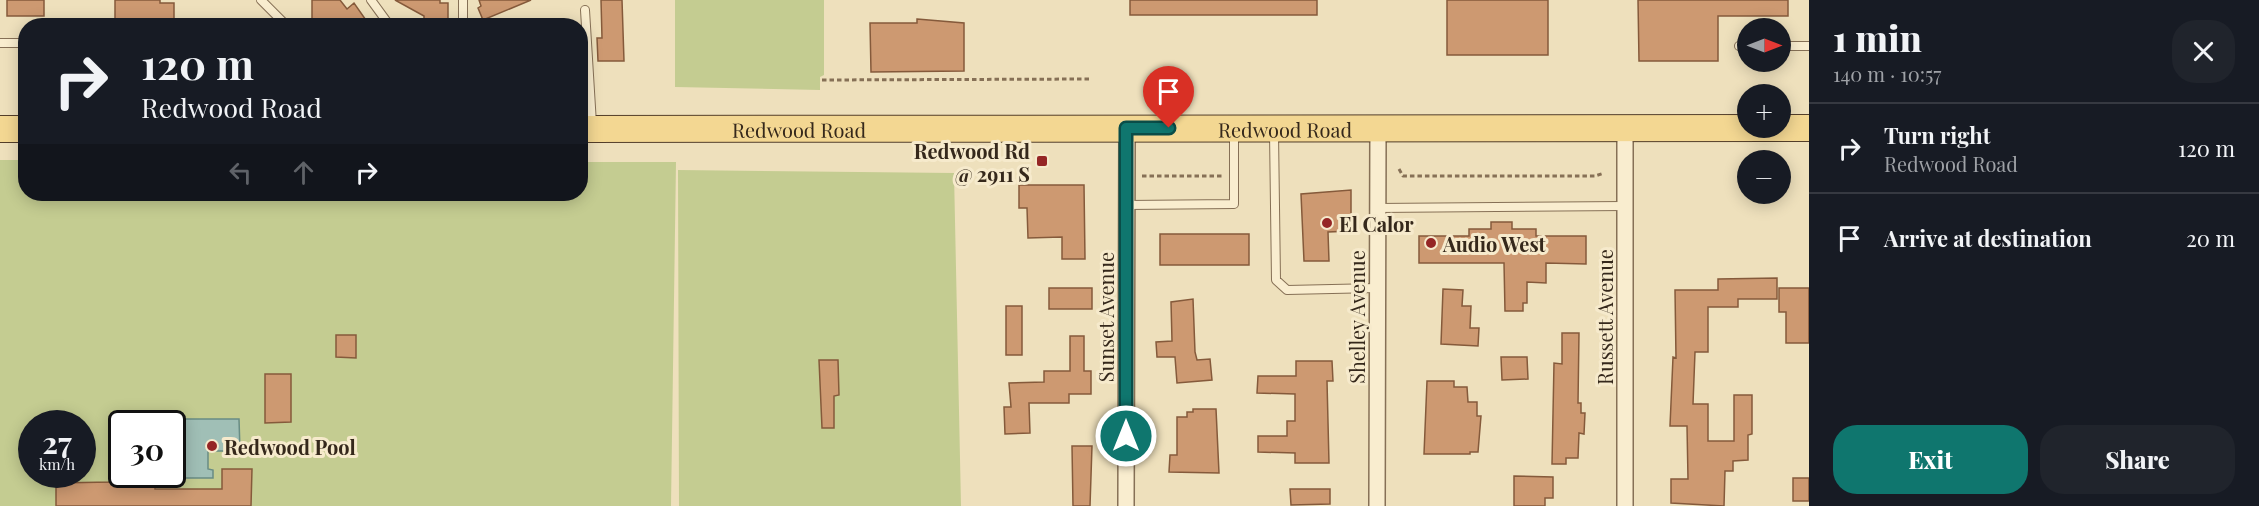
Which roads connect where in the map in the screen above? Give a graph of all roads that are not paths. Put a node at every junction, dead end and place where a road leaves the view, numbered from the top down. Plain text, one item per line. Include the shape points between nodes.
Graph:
1 (261, 0) edge
2 (371, 0) edge
3 (463, 0) edge
4 (585, 10) dead end
5 (279, 18) edge
6 (384, 18) edge
7 (463, 18) edge
8 (585, 18) edge
9 (0, 43) edge
10 (18, 43) edge
11 (1791, 46) edge
12 (1809, 46) edge
13 (1126, 128) junction
14 (1234, 128) junction
15 (1274, 128) junction
16 (1378, 128) junction
17 (1625, 128) junction
18 (1809, 128) edge
19 (0, 129) edge
20 (18, 129) edge
21 (588, 129) edge
22 (1126, 205) junction
23 (1625, 206) junction
24 (1377, 208) junction
25 (1377, 288) junction
26 (1126, 506) edge
27 (1377, 506) edge
28 (1625, 506) edge

1 - 5 lane
2 - 6 lane
3 - 7 lane
4 - 8 lane
9 - 10 lane
11 - 12 lane
13 - 14 main road, Redwood Road
13 - 21 main road, Redwood Road
13 - 22 street, Sunset Avenue
14 - 15 main road, Redwood Road
14 - 22 lane via 1234,204
15 - 16 main road, Redwood Road
15 - 25 lane via 1276,280 1287,290
16 - 17 main road, Redwood Road
16 - 24 street, Shelley Avenue
17 - 18 main road, Redwood Road
17 - 23 street, Russett Avenue
19 - 20 main road
22 - 26 street, Sunset Avenue
23 - 24 lane
23 - 28 street, Russett Avenue
24 - 25 street, Shelley Avenue
25 - 27 street, Shelley Avenue

